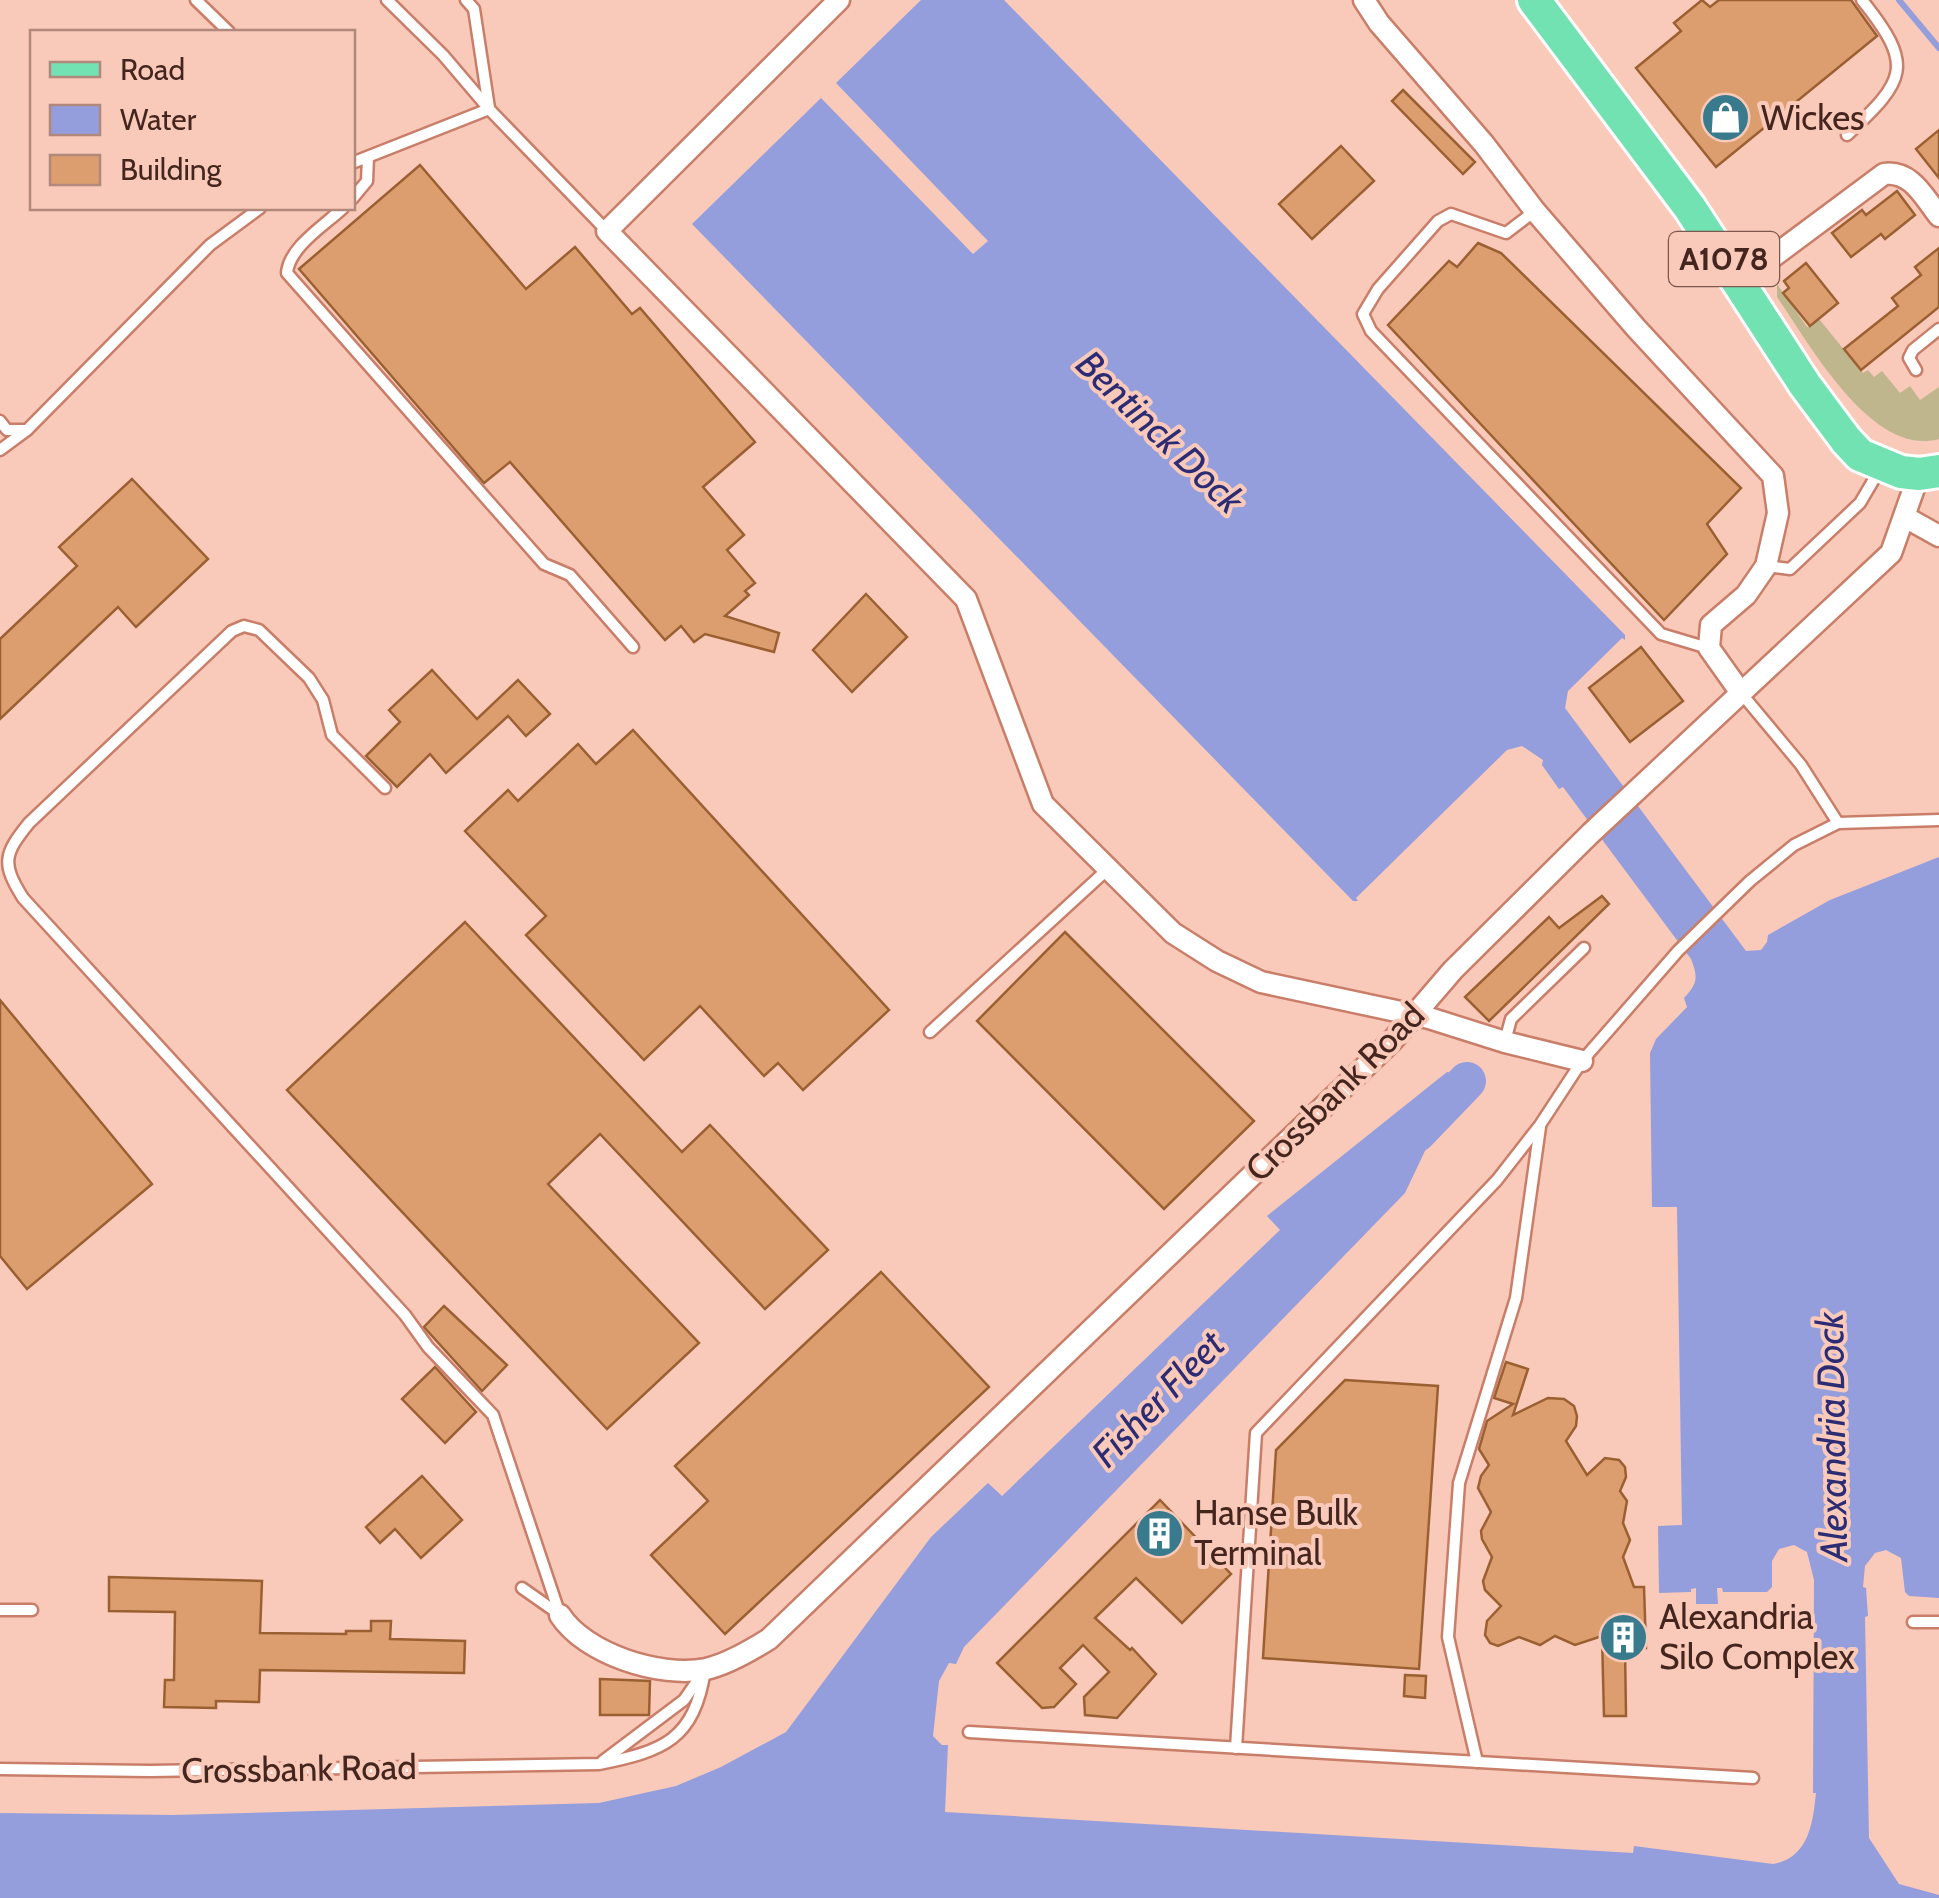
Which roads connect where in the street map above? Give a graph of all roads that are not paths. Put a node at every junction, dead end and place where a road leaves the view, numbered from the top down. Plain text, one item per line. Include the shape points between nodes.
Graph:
1 (196, 0) edge
2 (387, 0) edge
3 (466, 0) edge
4 (839, 0) edge
5 (1364, 0) edge
6 (1534, 0) edge
7 (1862, 0) edge
8 (227, 30) edge
9 (489, 109) junction
10 (1847, 136) dead end
11 (357, 160) edge
12 (355, 195) edge
13 (257, 210) edge
14 (342, 210) edge
15 (1535, 212) junction
16 (1939, 216) edge
17 (607, 231) junction
18 (1739, 282) junction
19 (1939, 329) edge
20 (1916, 370) dead end
21 (0, 422) edge
22 (27, 430) junction
23 (0, 450) edge
24 (1882, 466) junction
25 (1929, 472) edge
26 (1905, 517) junction
27 (1939, 536) edge
28 (1766, 566) junction
29 (633, 647) dead end
30 (1710, 648) junction
31 (1741, 693) junction
32 (386, 788) dead end
33 (1939, 820) edge
34 (1838, 822) junction
35 (1109, 868) junction
36 (1584, 948) dead end
37 (1415, 1014) junction
38 (930, 1032) dead end
39 (1505, 1042) junction
40 (1582, 1061) junction
41 (1540, 1125) junction
42 (522, 1588) dead end
43 (0, 1610) edge
44 (32, 1610) dead end
45 (560, 1615) junction
46 (1913, 1622) dead end
47 (1939, 1622) edge
48 (705, 1669) junction
49 (969, 1732) dead end
50 (1236, 1748) junction
51 (1476, 1762) junction
52 (599, 1764) junction
53 (0, 1769) edge
54 (1753, 1778) dead end

1 - 8 lane
2 - 9 lane
3 - 9 lane via 474,9
4 - 17 street
5 - 15 street
6 - 18 main road, A1078
7 - 10 lane via 1889,33 1899,70 1878,106
9 - 11 lane
9 - 17 lane
11 - 12 lane via 367,181
13 - 22 lane via 210,245
14 - 29 lane via 295,252 287,273 534,554 548,568 570,574
15 - 28 street via 1773,476 1778,513
15 - 30 lane via 1506,233 1451,214 1438,221 1363,314 1371,330 1661,634
16 - 18 street via 1909,179 1884,174
17 - 35 street via 966,599 1043,804
18 - 24 main road, A1078 via 1846,440
19 - 20 lane via 1909,358
21 - 22 lane via 7,430
22 - 23 lane
24 - 25 main road, A1078
24 - 28 lane via 1860,503 1790,569
25 - 26 street, Crossbank Road
26 - 27 street
26 - 31 street, Crossbank Road via 1891,552
28 - 30 street via 1711,626
30 - 31 street
31 - 34 lane
31 - 37 street, Crossbank Road via 1590,834
32 - 45 lane via 332,735 309,678 260,630 244,626 232,630 29,823 11,845 9,876 22,898 493,1415
33 - 34 lane
34 - 40 lane via 1794,845 1750,881
35 - 37 street via 1173,933 1217,961 1262,982
35 - 38 lane
36 - 39 lane via 1511,1019
37 - 39 street
37 - 48 street, Crossbank Road via 769,1639
39 - 40 street
40 - 41 lane
41 - 50 lane via 1256,1433
41 - 51 lane via 1516,1298 1459,1483 1448,1636
42 - 45 lane
43 - 44 lane
45 - 48 street, Crossbank Road via 597,1650 656,1666
46 - 47 lane
48 - 52 lane, Crossbank Road via 684,1700
48 - 52 lane, Crossbank Road via 700,1703 668,1743
49 - 50 lane
50 - 51 lane
51 - 54 lane
52 - 53 lane, Crossbank Road

